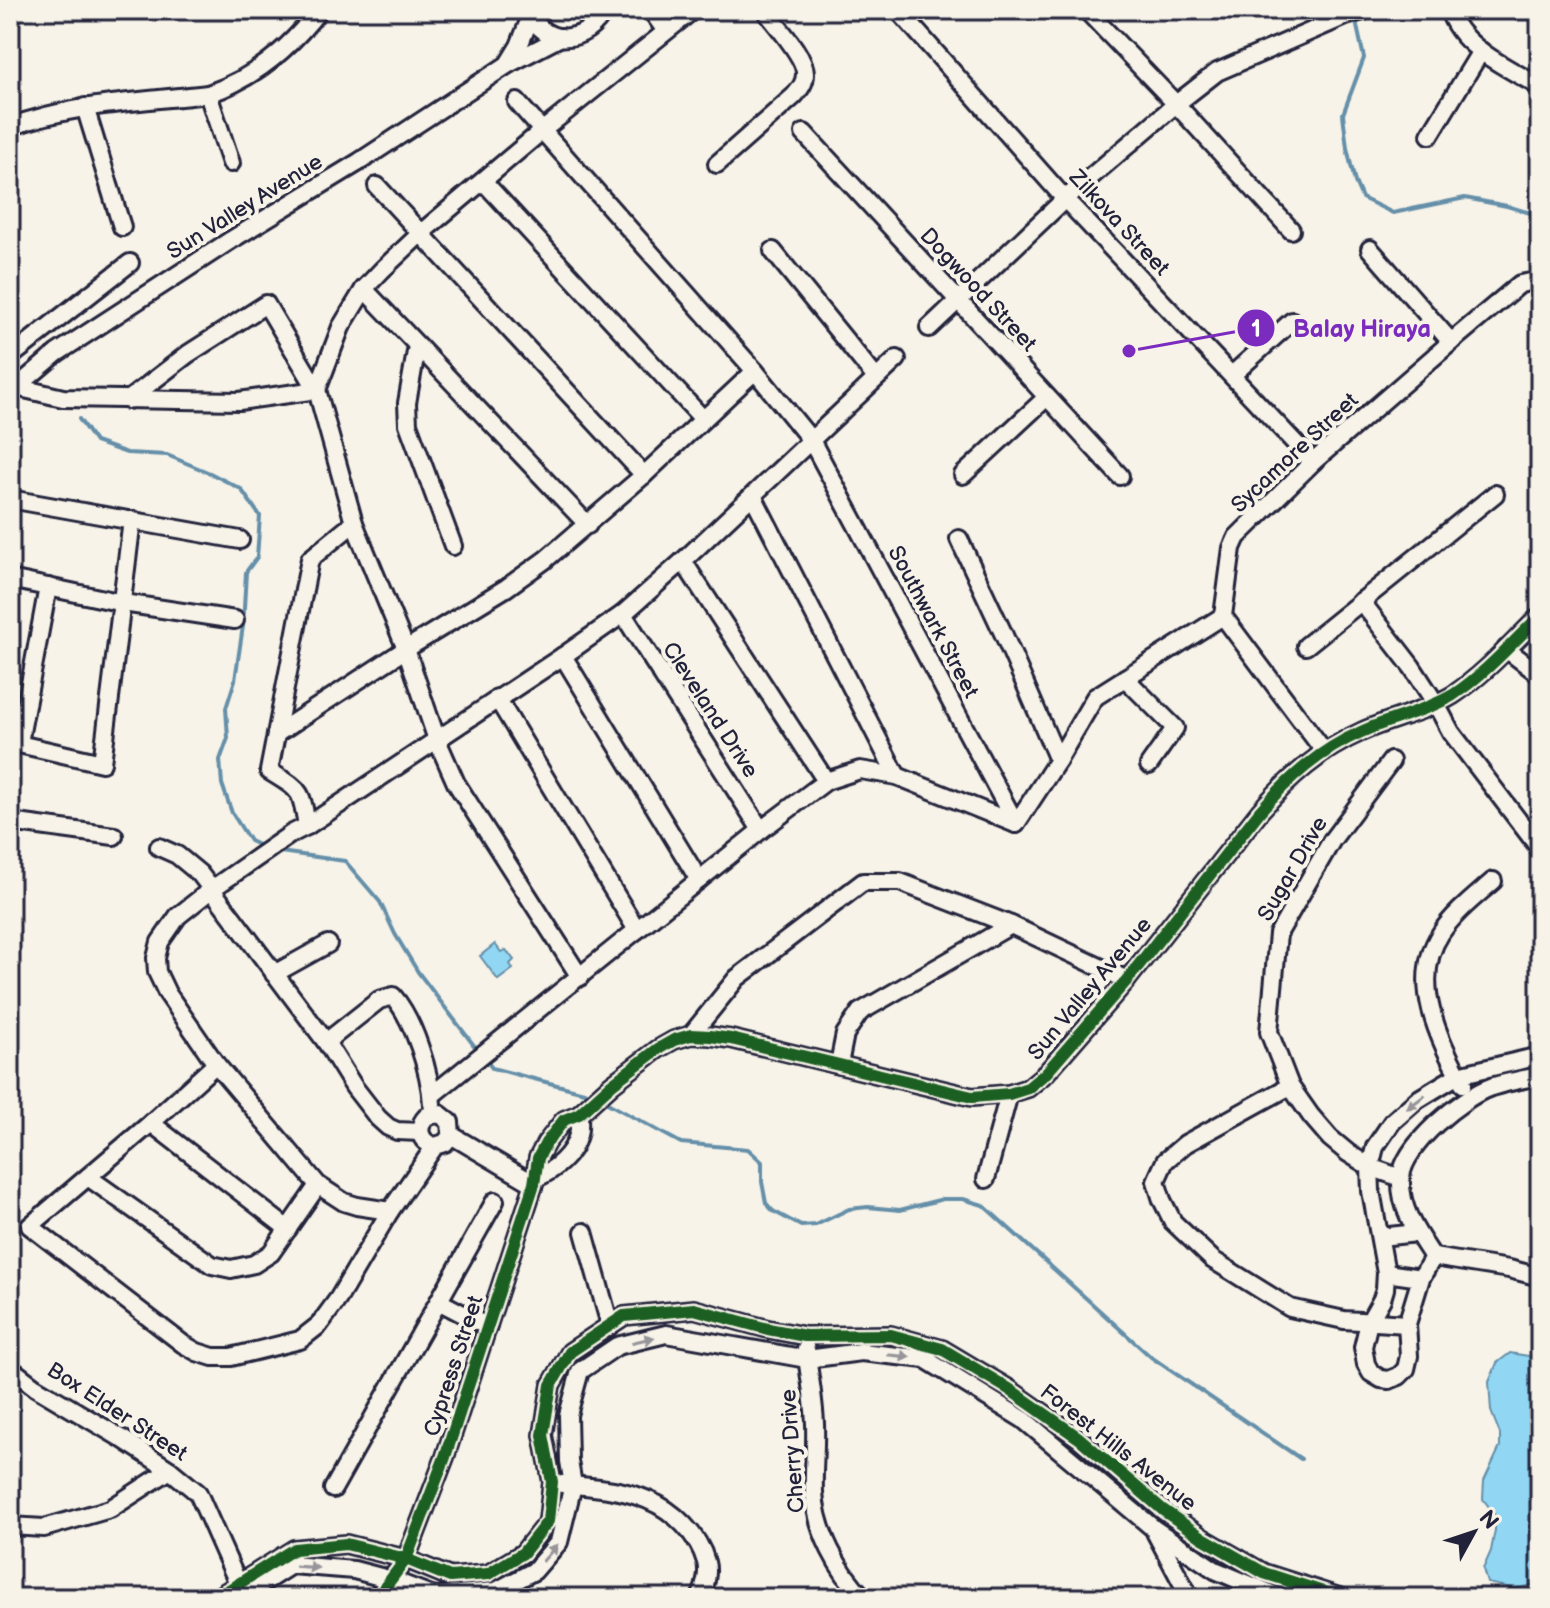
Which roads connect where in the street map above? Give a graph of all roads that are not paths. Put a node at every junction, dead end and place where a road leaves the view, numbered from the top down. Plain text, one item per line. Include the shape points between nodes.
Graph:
1 (319, 10) edge
2 (604, 10) edge
3 (651, 10) edge
4 (693, 10) edge
5 (765, 10) edge
6 (898, 10) edge
7 (1367, 10) edge
8 (1449, 10) edge
9 (530, 13) edge
10 (1095, 13) edge
11 (665, 30) junction
12 (561, 37) junction
13 (1481, 51) junction
14 (507, 65) junction
15 (1540, 87) edge
16 (208, 94) junction
17 (517, 102) dead end
18 (1176, 104) junction
19 (85, 107) junction
20 (10, 127) edge
21 (543, 130) junction
22 (804, 133) dead end
23 (1430, 135) dead end
24 (231, 163) dead end
25 (717, 164) dead end
26 (483, 181) junction
27 (377, 186) dead end
28 (1065, 199) junction
29 (122, 227) dead end
30 (1291, 230) dead end
31 (421, 233) junction
32 (1370, 249) dead end
33 (773, 251) dead end
34 (130, 263) dead end
35 (1540, 283) edge
36 (364, 289) junction
37 (958, 300) junction
38 (1292, 321) dead end
39 (929, 328) dead end
40 (1451, 342) junction
41 (417, 346) junction
42 (10, 357) edge
43 (897, 359) dead end
44 (755, 371) junction
45 (1232, 375) junction
46 (876, 378) junction
47 (12, 387) edge
48 (317, 390) junction
49 (1047, 397) junction
50 (128, 400) junction
51 (703, 419) junction
52 (811, 440) junction
53 (1313, 462) junction
54 (644, 475) junction
55 (963, 475) dead end
56 (1120, 476) dead end
57 (1495, 494) dead end
58 (753, 496) junction
59 (10, 499) edge
60 (132, 520) junction
61 (354, 523) junction
62 (588, 525) junction
63 (959, 539) dead end
64 (240, 540) dead end
65 (453, 546) dead end
66 (683, 561) junction
67 (10, 579) edge
68 (48, 587) junction
69 (1361, 601) junction
70 (123, 603) junction
71 (623, 614) junction
72 (1223, 616) junction
73 (1540, 616) edge
74 (235, 620) dead end
75 (1306, 646) dead end
76 (406, 649) junction
77 (1506, 649) junction
78 (563, 656) junction
79 (1540, 675) edge
80 (1125, 678) junction
81 (497, 698) junction
82 (1436, 704) junction
83 (276, 734) junction
84 (437, 740) junction
85 (15, 743) edge
86 (1324, 751) junction
87 (1058, 760) junction
88 (1391, 761) dead end
89 (1149, 765) dead end
90 (897, 776) junction
91 (826, 781) junction
92 (10, 822) edge
93 (1016, 824) junction
94 (307, 826) junction
95 (761, 830) junction
96 (114, 836) dead end
97 (159, 847) dead end
98 (1540, 849) edge
99 (699, 880) junction
100 (1493, 881) dead end
101 (212, 889) junction
102 (1011, 925) junction
103 (637, 930) junction
104 (328, 944) dead end
105 (274, 974) junction
106 (580, 977) junction
107 (1127, 980) junction
108 (691, 1035) junction
109 (326, 1042) junction
110 (1540, 1056) edge
111 (216, 1064) junction
112 (839, 1064) junction
113 (1458, 1075) junction
114 (1540, 1076) edge
115 (1290, 1086) junction
116 (1009, 1094) junction
117 (432, 1095) junction
118 (1470, 1097) junction
119 (584, 1109) junction
120 (433, 1114) junction
121 (151, 1123) junction
122 (420, 1132) junction
123 (451, 1135) junction
124 (435, 1146) junction
125 (1370, 1167) junction
126 (88, 1177) junction
127 (1401, 1178) junction
128 (986, 1179) dead end
129 (535, 1181) junction
130 (318, 1185) junction
131 (495, 1201) dead end
132 (390, 1211) junction
133 (288, 1229) junction
134 (584, 1232) dead end
135 (1417, 1233) junction
136 (1380, 1237) junction
137 (1433, 1257) junction
138 (1386, 1273) junction
139 (1540, 1277) edge
140 (1421, 1278) junction
141 (440, 1302) junction
142 (1369, 1322) junction
143 (1407, 1324) junction
144 (610, 1325) junction
145 (488, 1327) junction
146 (805, 1336) junction
147 (807, 1359) junction
148 (10, 1368) edge
149 (170, 1470) junction
150 (552, 1482) junction
151 (573, 1485) junction
152 (333, 1489) dead end
153 (1163, 1510) junction
154 (10, 1526) edge
155 (1153, 1528) junction
156 (406, 1559) junction
157 (392, 1580) junction
158 (238, 1590) edge
159 (855, 1594) edge
160 (216, 1598) edge
161 (377, 1598) edge
162 (700, 1598) edge
163 (1190, 1598) edge
164 (1281, 1598) edge
165 (1342, 1598) edge

1 - 16 street via 273,59
2 - 12 street, Sun Valley Avenue via 592,28
3 - 11 street
4 - 11 street
5 - 25 street via 799,56 805,77 794,96
6 - 28 street, Zilkova Street
7 - 18 street via 1217,72
8 - 13 street
9 - 12 street via 544,30
9 - 14 street, Sun Valley Avenue
10 - 18 street
11 - 21 street
12 - 14 street, Sun Valley Avenue
13 - 15 street
13 - 23 street
14 - 47 street, Sun Valley Avenue
16 - 19 street
16 - 24 street
17 - 21 street, Southwark Street
18 - 28 street
18 - 30 street
19 - 20 street
19 - 29 street
21 - 26 street
21 - 44 street, Southwark Street
22 - 37 street, Dogwood Street
26 - 31 street
26 - 51 street
27 - 31 street
28 - 37 street
28 - 45 street, Zilkova Street
31 - 36 street
31 - 54 street
32 - 40 street
33 - 46 street
34 - 42 street
35 - 40 street, Sycamore Street via 1520,284
36 - 41 street
36 - 48 street via 341,327
37 - 39 street
37 - 49 street, Dogwood Street
38 - 45 street
40 - 53 street, Sycamore Street
41 - 62 street
41 - 65 street via 408,424
43 - 46 street
44 - 51 street
44 - 52 street, Southwark Street
45 - 53 street, Zilkova Street
46 - 52 street
47 - 50 street via 63,398
48 - 50 street via 239,401
48 - 50 street via 266,304
48 - 61 street
49 - 55 street
49 - 56 street, Dogwood Street
51 - 54 street
52 - 58 street
52 - 93 street, Southwark Street
53 - 72 street, Sycamore Street via 1237,537
54 - 62 street
57 - 69 street
58 - 66 street
58 - 90 street
59 - 60 street
60 - 64 street
60 - 70 street
61 - 76 street
61 - 83 street via 310,559
62 - 76 street via 506,588
63 - 87 street
66 - 71 street
66 - 91 street
67 - 68 street
68 - 70 street
68 - 85 street
69 - 75 street
69 - 82 street
70 - 74 street
70 - 85 street via 102,763
71 - 78 street
71 - 95 street, Cleveland Drive
72 - 80 street
72 - 86 street
73 - 77 street, Sun Valley Avenue
76 - 83 street
76 - 84 street
77 - 79 street
77 - 82 street, Sun Valley Avenue
78 - 81 street
78 - 99 street
80 - 87 street via 1095,697
80 - 89 street via 1175,728
81 - 84 street
81 - 103 street
82 - 86 street, Sun Valley Avenue
82 - 98 street via 1451,732
83 - 94 street via 269,771 300,794
84 - 94 street
84 - 106 street via 456,783
86 - 107 street, Sun Valley Avenue via 1260,811
87 - 93 street
88 - 115 street, Sugar Drive via 1332,840 1278,934 1269,1032
90 - 91 street via 860,770
90 - 93 street
91 - 95 street
92 - 96 street
94 - 101 street
95 - 99 street
97 - 101 street via 187,862
99 - 103 street
100 - 113 street via 1439,935 1430,957 1430,1010
101 - 105 street
101 - 111 street via 178,916 156,958 167,993
102 - 107 street
102 - 108 street via 900,882 863,882 737,978
102 - 112 street via 860,1012 845,1034
103 - 106 street
104 - 105 street
105 - 109 street
106 - 117 street
107 - 116 street, Sun Valley Avenue via 1046,1073 1028,1088
108 - 112 street, Sun Valley Avenue
108 - 119 street via 658,1049
109 - 117 street via 379,1000 393,996 403,1007 424,1059
109 - 122 street via 378,1118 397,1131
110 - 113 street
111 - 121 street
111 - 130 street
112 - 116 street, Sun Valley Avenue via 972,1097
113 - 118 street
113 -> 125 street via 1392,1122 1375,1147
114 - 118 street
115 - 125 street, Sugar Drive via 1330,1138
115 - 142 street via 1185,1144 1165,1161 1156,1181 1162,1200 1173,1222 1213,1260 1256,1289 1290,1308
116 - 128 street
117 - 120 street
118 - 127 street via 1422,1137
119 - 129 street via 572,1147 554,1169
119 - 129 street via 554,1131 538,1158
120 - 122 street via 423,1120
120 - 123 street via 450,1122
121 - 126 street
121 - 133 street
122 - 124 street
123 - 124 street
123 - 129 street
124 - 132 street
125 - 127 street, Sugar Drive
125 - 136 street
126 - 132 street via 30,1226 183,1344 213,1357 300,1340 319,1325
126 - 133 street via 212,1265 231,1269 254,1264 271,1253
127 - 135 street
129 - 145 street, Cypress Street
130 - 132 street via 344,1202
130 - 133 street
131 - 141 street
134 - 144 street
135 - 136 street
135 - 137 street
136 - 138 street
137 - 139 street
137 - 140 street
138 - 140 street
138 - 142 street via 1382,1299
140 - 143 street
141 - 145 street
141 - 152 street
142 - 143 street
142 - 143 street via 1363,1347 1366,1364 1371,1373 1389,1380 1406,1369
144 - 146 street, Forest Hills Avenue via 624,1316 694,1309
144 - 150 street, Forest Hills Avenue via 570,1352 551,1385 543,1435
145 - 156 street, Cypress Street
146 - 147 street, Cherry Drive
146 - 153 street, Forest Hills Avenue via 891,1335 942,1349 1079,1438
151 -> 147 street, Forest Hills Avenue via 568,1415 580,1371 617,1346 666,1334
147 -> 155 street, Forest Hills Avenue via 861,1352 925,1359 1024,1420
147 - 159 street, Cherry Drive via 815,1424 816,1507 828,1544
148 - 149 street, Box Elder Street
149 - 154 street via 110,1509 44,1528
149 - 158 street, Box Elder Street via 198,1493
150 - 151 street
150 - 156 street, Forest Hills Avenue via 548,1521 523,1553 488,1574 450,1577
157 -> 151 street, Forest Hills Avenue via 434,1596 496,1591 534,1571 559,1542
151 - 162 street via 620,1491 649,1500 674,1516 695,1538 707,1563
153 - 155 street
153 - 165 street, Forest Hills Avenue via 1264,1573
155 - 163 street
155 - 164 street, Forest Hills Avenue via 1215,1570
156 - 157 street, Cypress Street
156 - 158 street, Forest Hills Avenue via 346,1544 294,1549
158 -> 157 street, Forest Hills Avenue via 291,1565 354,1570
157 - 161 street, Cypress Street
158 - 160 street, Forest Hills Avenue

